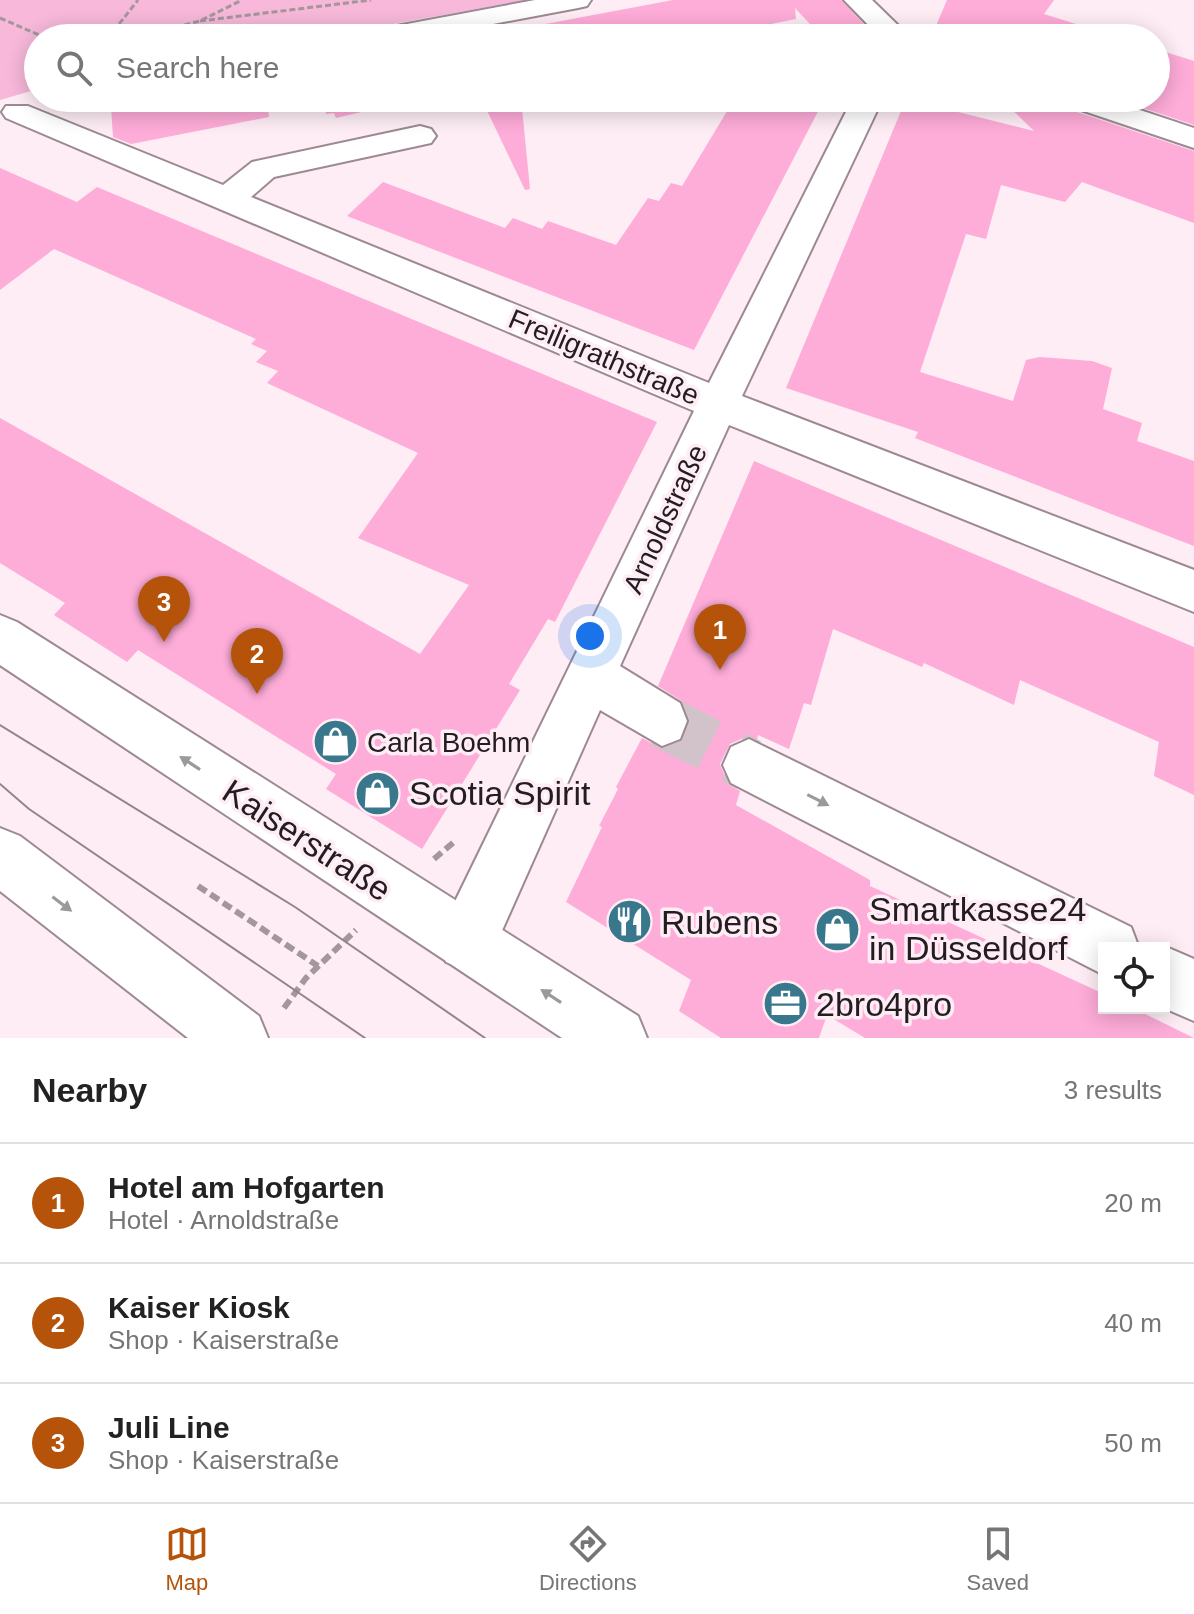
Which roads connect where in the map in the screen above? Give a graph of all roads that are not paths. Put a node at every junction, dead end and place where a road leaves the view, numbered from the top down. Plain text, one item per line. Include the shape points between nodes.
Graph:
1 (578, 0) edge
2 (857, 0) edge
3 (450, 24) edge
4 (882, 24) edge
5 (861, 112) edge
6 (1116, 112) edge
7 (8, 117) edge
8 (420, 136) dead end
9 (1194, 138) edge
10 (227, 200) junction
11 (718, 404) junction
12 (1194, 591) edge
13 (0, 638) edge
14 (593, 677) junction
15 (662, 721) tunnel mouth
16 (749, 765) tunnel mouth
17 (0, 856) edge
18 (467, 941) junction
19 (1098, 942) edge
20 (1170, 979) edge
21 (1194, 991) edge
22 (237, 1038) edge
23 (616, 1038) edge

1 - 3 street
2 - 4 street
5 - 11 street, Arnoldstraße
6 - 9 street
7 - 10 street, Freiligrathstraße
8 - 10 street via 263,169
10 - 11 street, Freiligrathstraße
11 - 12 street, Freiligrathstraße
11 - 14 street, Arnoldstraße
18 -> 13 street, Kaiserstraße
14 - 15 street
14 - 18 street, Arnoldstraße
16 -> 19 street
17 -> 22 street
23 -> 18 street, Kaiserstraße
20 - 21 street

